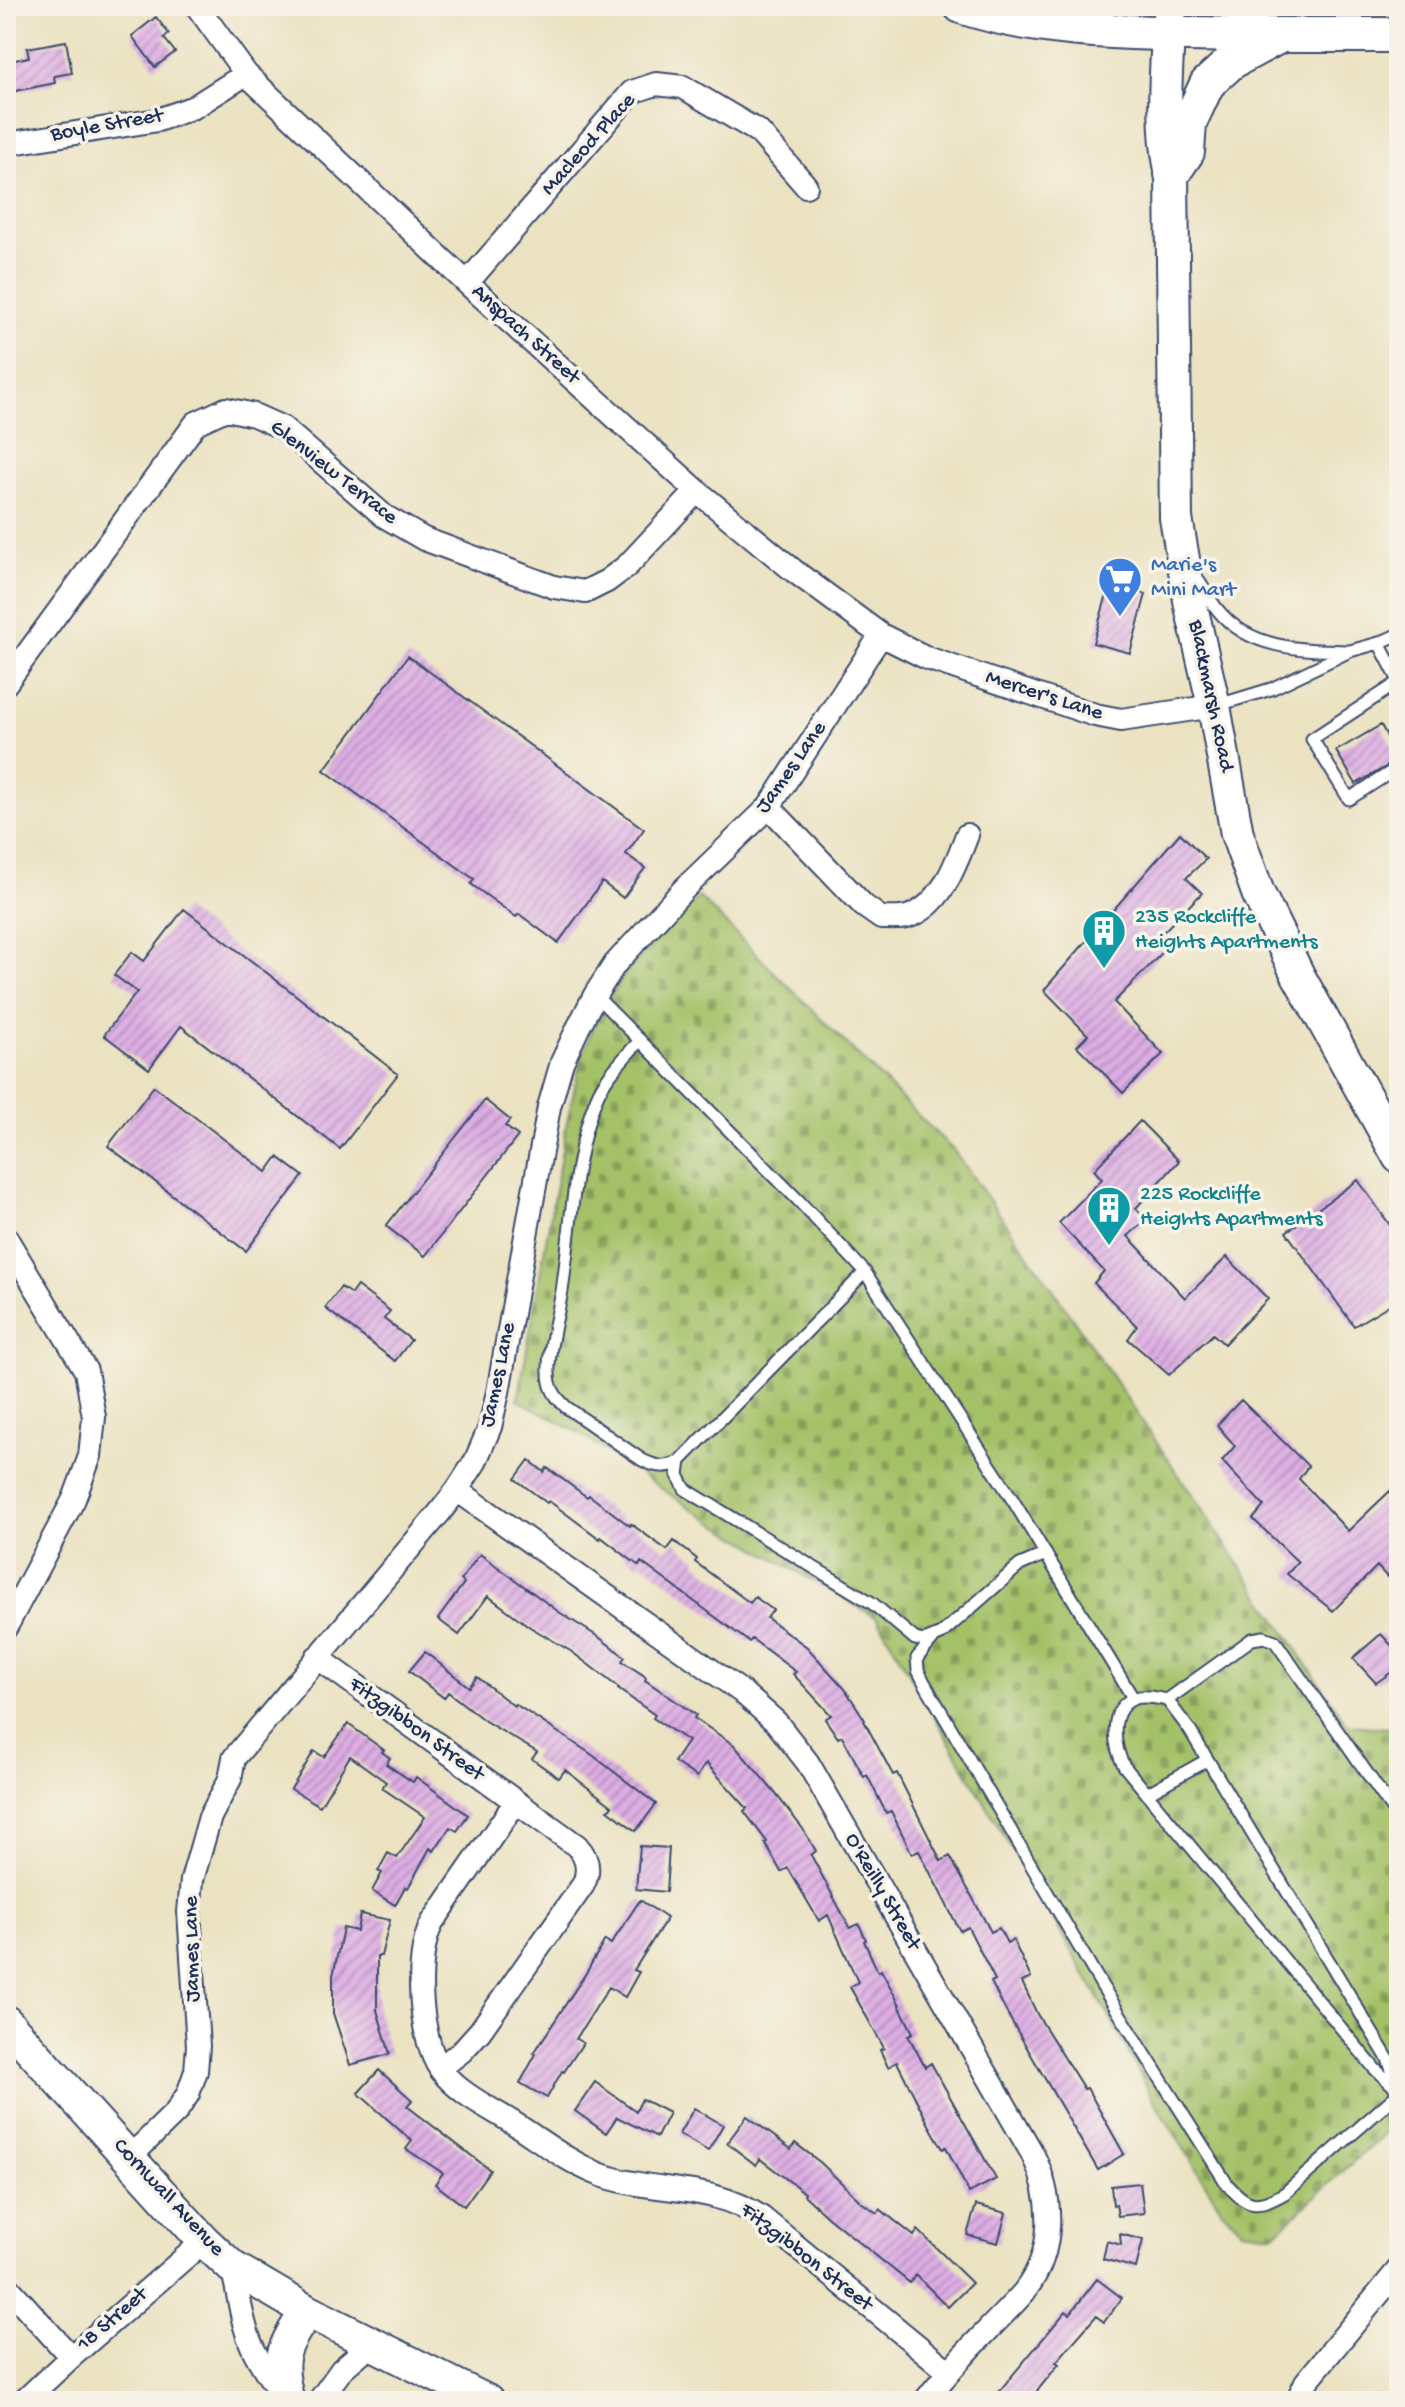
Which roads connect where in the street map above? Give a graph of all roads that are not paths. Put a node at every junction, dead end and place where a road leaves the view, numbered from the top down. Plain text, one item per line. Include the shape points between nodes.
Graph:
1 (197, 6) edge
2 (961, 6) edge
3 (1169, 20) edge
4 (1281, 35) junction
5 (1399, 35) edge
6 (246, 74) junction
7 (6, 144) edge
8 (1172, 174) junction
9 (806, 186) dead end
10 (467, 283) junction
11 (697, 491) junction
12 (1183, 556) junction
13 (1399, 634) edge
14 (881, 635) junction
15 (1379, 643) junction
16 (1350, 651) junction
17 (1399, 681) edge
18 (6, 683) edge
19 (1214, 706) junction
20 (1399, 767) edge
21 (769, 807) junction
22 (967, 835) dead end
23 (595, 995) junction
24 (640, 1040) junction
25 (1399, 1157) edge
26 (6, 1238) edge
27 (865, 1272) junction
28 (680, 1461) junction
29 (457, 1490) junction
30 (1046, 1554) junction
31 (6, 1627) edge
32 (933, 1639) junction
33 (317, 1657) junction
34 (1133, 1698) junction
35 (1167, 1700) junction
36 (1207, 1760) junction
37 (1148, 1793) junction
38 (515, 1803) junction
39 (1399, 1819) edge
40 (6, 2022) edge
41 (440, 2068) junction
42 (1399, 2091) edge
43 (130, 2157) junction
44 (204, 2241) junction
45 (232, 2267) junction
46 (1399, 2269) edge
47 (6, 2285) edge
48 (307, 2311) junction
49 (371, 2344) junction
50 (71, 2357) junction
51 (948, 2371) junction
52 (24, 2401) edge
53 (286, 2401) edge
54 (319, 2401) edge
55 (487, 2401) edge
56 (925, 2401) edge
57 (1297, 2401) edge

1 - 6 street, Anspach Street
2 - 3 main road via 1073,29
3 - 4 main road
3 - 8 street, Blackmarsh Road via 1166,127
4 - 5 main road
4 - 8 main road via 1231,62 1207,84 1189,123 1187,152
6 - 7 street, Boyle Street via 194,107 158,120
6 - 10 street, Anspach Street
8 - 12 street, Blackmarsh Road via 1176,518
9 - 10 street, Macleod Place via 759,132 683,87 656,84 632,92
10 - 11 street, Anspach Street
11 - 14 street, Anspach Street
11 - 18 street, Glenview Terrace via 607,581 585,592 554,587 424,539 384,516 283,428 226,409 196,423
12 - 16 lane via 1218,610 1245,634 1290,649
12 - 19 street, Blackmarsh Road
13 - 15 lane
14 - 19 street, Mercer's Lane via 927,658 1095,715 1121,720
14 - 21 street, James Lane
15 - 16 lane
15 - 17 lane
16 - 19 lane via 1271,689
17 - 20 lane via 1312,739 1349,799
19 - 25 street, Blackmarsh Road via 1237,834 1258,893
21 - 22 street via 881,918 907,917 925,907 950,874
21 - 23 street, James Lane via 685,888 615,964
23 - 24 lane
23 - 29 street, James Lane via 562,1062 549,1107 490,1427
24 - 27 lane
24 - 28 lane via 606,1081 590,1119 573,1198 550,1384 566,1407 642,1460 662,1466
26 - 31 street via 86,1371 94,1417 90,1456 74,1499
27 - 28 lane
27 - 30 lane
28 - 32 lane via 678,1475 685,1489 872,1603 909,1635
29 - 33 street, James Lane
29 - 51 street, O'Reilly Street via 742,1692 776,1722 808,1763 1032,2153 1049,2205 1042,2260 1024,2291
30 - 32 lane via 1020,1565
30 - 34 lane
32 - 42 lane via 917,1658 924,1682 1102,1986 1238,2197 1251,2204 1268,2203 1285,2193
33 - 38 street, Fitzgibbon Street
33 - 43 street, James Lane via 234,1758 230,1779 210,1817 189,1912 196,2071 176,2112
34 - 35 lane
34 - 37 lane via 1123,1708 1114,1737 1124,1766
35 - 36 lane
35 - 39 lane via 1252,1639 1275,1641
36 - 37 lane
36 - 42 lane via 1388,2059
37 - 42 lane via 1375,2069
38 - 41 street, Fitzgibbon Street via 424,1942 425,2024
38 - 41 street, Fitzgibbon Street via 581,1851 586,1879 480,2031
40 - 43 street, Cornwall Avenue
41 - 51 street, Fitzgibbon Street via 469,2094 589,2169 741,2204
43 - 44 street, Cornwall Avenue
44 - 45 street, Cornwall Avenue
44 - 50 street, 18 Street
45 - 48 street, Cornwall Avenue
45 - 53 street via 252,2346
46 - 57 street via 1306,2382
47 - 50 street
48 - 49 street, Cornwall Avenue
48 - 53 street via 284,2351
49 - 54 street via 342,2369
49 - 55 street, Cornwall Avenue
50 - 52 street, 18 Street
51 - 56 street, O'Reilly Street

